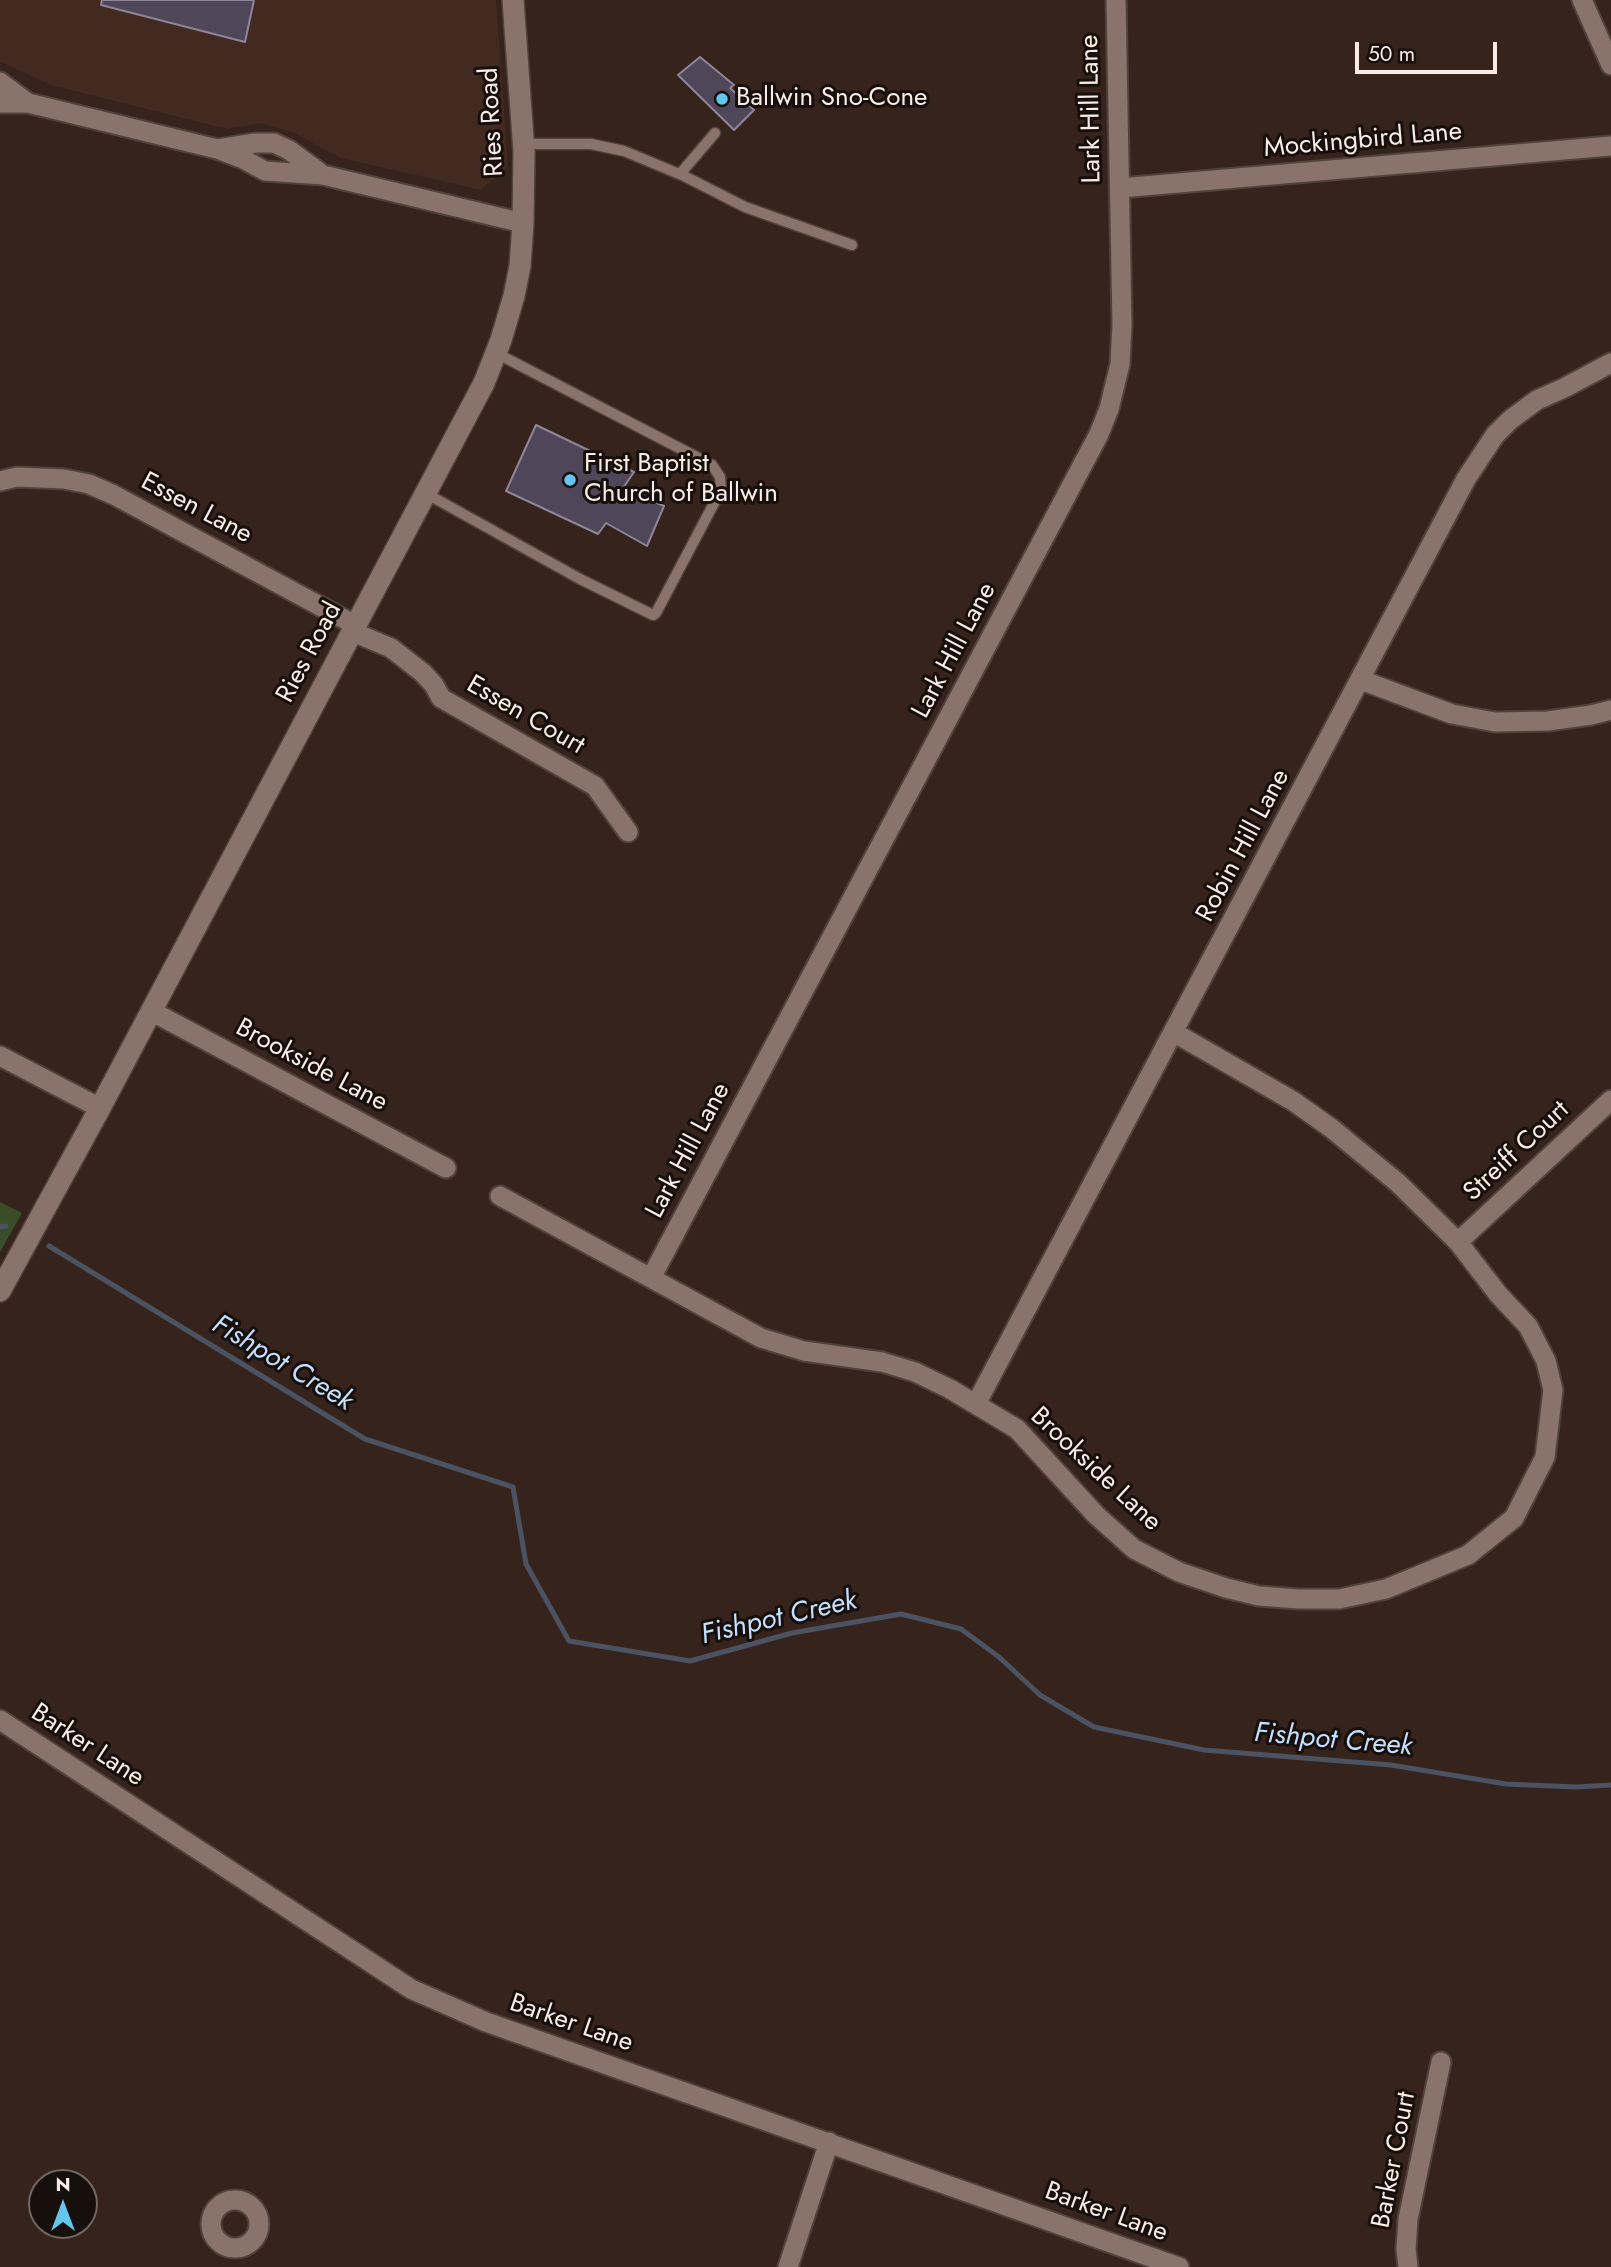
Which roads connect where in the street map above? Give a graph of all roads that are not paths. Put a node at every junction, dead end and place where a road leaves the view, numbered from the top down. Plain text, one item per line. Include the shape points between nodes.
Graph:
1 (513, 0) edge
2 (1116, 0) edge
3 (1582, 0) edge
4 (1611, 65) edge
5 (0, 82) edge
6 (0, 103) edge
7 (28, 103) junction
8 (715, 133) dead end
9 (523, 144) junction
10 (1611, 146) edge
11 (217, 149) junction
12 (680, 174) junction
13 (323, 175) junction
14 (1120, 188) junction
15 (523, 223) junction
16 (852, 245) dead end
17 (496, 353) junction
18 (1611, 363) edge
19 (0, 481) edge
20 (427, 495) junction
21 (355, 629) junction
22 (1361, 680) junction
23 (1611, 710) edge
24 (628, 832) dead end
25 (151, 1011) junction
26 (1174, 1032) junction
27 (0, 1056) edge
28 (1611, 1100) edge
29 (100, 1108) junction
30 (446, 1168) dead end
31 (500, 1196) dead end
32 (1458, 1242) junction
33 (651, 1278) junction
34 (0, 1291) edge
35 (976, 1404) junction
36 (0, 1720) edge
37 (1441, 2062) dead end
38 (829, 2142) junction
39 (788, 2267) edge
40 (1179, 2267) edge
41 (1408, 2267) edge

1 - 9 street, Ries Road
2 - 14 street, Lark Hill Lane
3 - 4 street
5 - 7 street
6 - 7 street
7 - 11 street
8 - 12 lane
9 - 12 lane via 591,145 624,151
9 - 15 street, Ries Road
10 - 14 street, Mockingbird Lane
11 - 13 street via 265,171
11 - 13 street via 274,143
12 - 16 lane via 744,206
13 - 15 street
14 - 33 street, Lark Hill Lane via 1120,364 1099,434
15 - 17 street, Ries Road via 514,296
17 - 20 street, Ries Road
17 - 20 lane via 712,465 721,490 653,615
18 - 22 street, Robin Hill Lane via 1537,400 1495,435 1466,479
19 - 21 street, Essen Lane via 17,477 89,484
20 - 21 street, Ries Road
21 - 24 street, Essen Court via 391,648 423,673 441,698 595,786
21 - 25 street, Ries Road
22 - 23 street via 1452,714 1495,722 1548,721
22 - 26 street, Robin Hill Lane
25 - 29 street, Ries Road
25 - 30 street, Brookside Lane
26 - 32 street, Brookside Lane via 1331,1128 1398,1183
26 - 35 street, Robin Hill Lane
27 - 29 street
28 - 32 street, Streiff Court
29 - 34 street, Ries Road
31 - 33 street, Brookside Lane
32 - 35 street, Brookside Lane via 1528,1326 1546,1361 1553,1390 1545,1457 1514,1518 1488,1540 1450,1564 1386,1589 1339,1599 1259,1596 1179,1572 1134,1549 1096,1516 1017,1429
33 - 35 street, Brookside Lane via 761,1338 804,1351 915,1371
36 - 38 street, Barker Lane via 411,1989 486,2022
37 - 41 street, Barker Court via 1408,2219
38 - 39 street
38 - 40 street, Barker Lane

